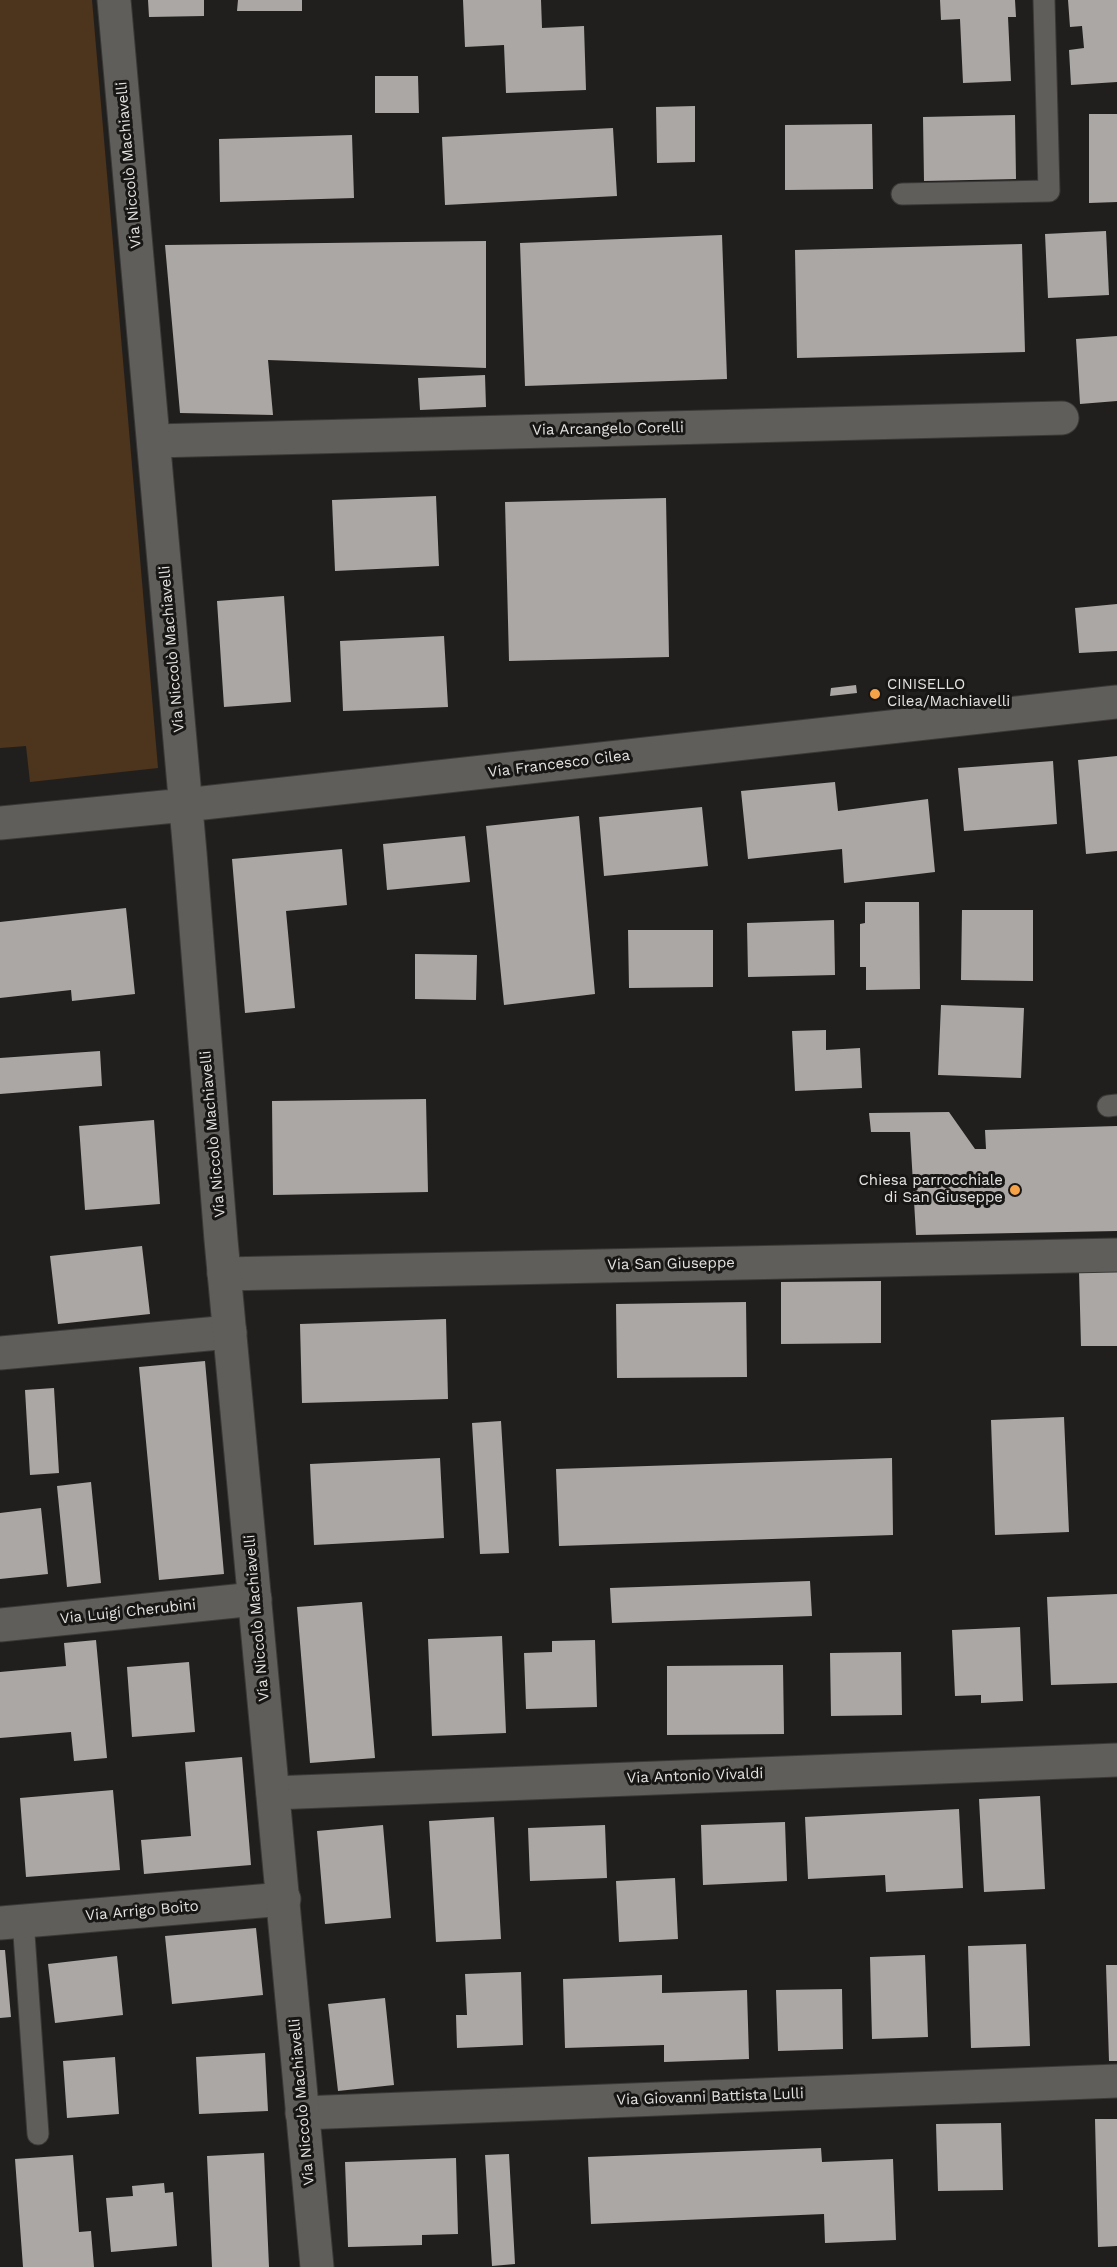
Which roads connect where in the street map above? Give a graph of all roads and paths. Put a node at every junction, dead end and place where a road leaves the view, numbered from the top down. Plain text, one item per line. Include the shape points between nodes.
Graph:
1 (114, 0) edge
2 (1044, 0) edge
3 (902, 194) dead end
4 (1062, 418) dead end
5 (154, 441) junction
6 (1117, 702) edge
7 (185, 805) junction
8 (0, 823) edge
9 (1117, 1255) edge
10 (224, 1274) junction
11 (230, 1332) junction
12 (0, 1353) edge
13 (255, 1599) junction
14 (0, 1625) edge
15 (1117, 1760) edge
16 (273, 1793) junction
17 (284, 1899) junction
18 (11, 1922) edge
19 (1117, 2081) edge
20 (302, 2113) junction
21 (38, 2134) dead end
22 (316, 2267) edge

1 - 5 street, Via Niccolò Machiavelli
2 - 3 lane via 1049,191
4 - 5 street, Via Arcangelo Corelli
5 - 7 street, Via Niccolò Machiavelli
6 - 7 street, Via Francesco Cilea
7 - 8 street, Via Francesco Cilea
7 - 10 street, Via Niccolò Machiavelli
9 - 10 street, Via San Giuseppe
10 - 11 street, Via Niccolò Machiavelli
11 - 12 street
11 - 13 street, Via Niccolò Machiavelli
13 - 14 street, Via Luigi Cherubini
13 - 16 street, Via Niccolò Machiavelli
15 - 16 street, Via Antonio Vivaldi
16 - 17 street, Via Niccolò Machiavelli
17 - 18 street, Via Arrigo Boito
17 - 20 street, Via Niccolò Machiavelli
18 - 21 lane
19 - 20 street, Via Giovanni Battista Lulli
20 - 22 street, Via Niccolò Machiavelli

